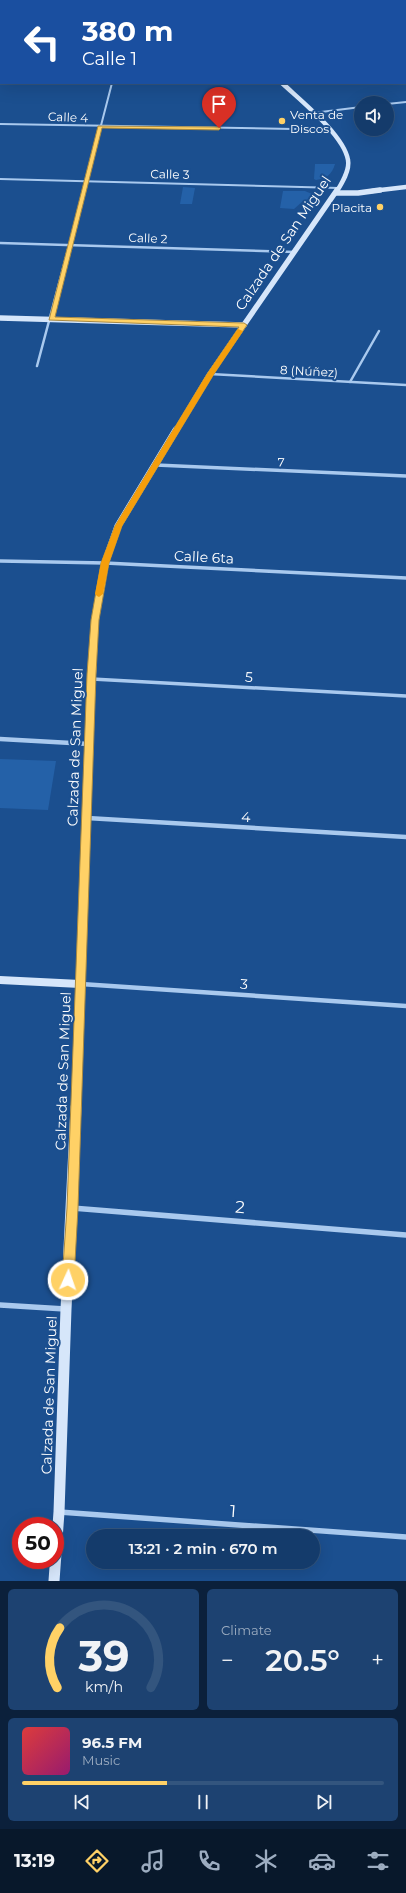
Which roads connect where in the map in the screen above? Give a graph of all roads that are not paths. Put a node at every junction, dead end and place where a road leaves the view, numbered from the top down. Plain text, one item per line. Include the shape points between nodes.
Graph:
1 (112, 84) edge
2 (283, 84) edge
3 (406, 102) edge
4 (394, 103) edge
5 (354, 108) edge
6 (313, 112) junction
7 (0, 124) edge
8 (100, 127) junction
9 (327, 128) junction
10 (0, 179) edge
11 (87, 181) junction
12 (406, 187) edge
13 (339, 188) junction
14 (336, 193) junction
15 (0, 243) edge
16 (70, 245) junction
17 (295, 252) junction
18 (0, 318) edge
19 (51, 319) junction
20 (244, 325) junction
21 (378, 331) dead end
22 (37, 366) dead end
23 (210, 374) junction
24 (350, 382) junction
25 (406, 386) edge
26 (156, 465) junction
27 (406, 476) edge
28 (0, 561) edge
29 (105, 563) junction
30 (406, 578) edge
31 (92, 679) junction
32 (406, 696) edge
33 (0, 739) edge
34 (89, 744) junction
35 (86, 818) junction
36 (406, 837) edge
37 (0, 980) edge
38 (80, 984) junction
39 (406, 1006) edge
40 (72, 1208) junction
41 (406, 1235) edge
42 (0, 1305) edge
43 (66, 1309) junction
44 (59, 1512) junction
45 (406, 1537) edge
46 (54, 1581) edge

1 - 8 street
2 - 6 main road, Calzada de San Miguel
3 - 4 street
5 - 6 street
6 - 9 main road, Calzada de San Miguel
7 - 8 street, Calle 4
8 - 9 street, Calle 4
8 - 11 street
9 - 13 main road, Calzada de San Miguel via 340,142 348,158 348,166
10 - 11 street, Calle 3
11 - 13 street, Calle 3
11 - 16 street
12 - 14 main road
13 - 14 main road, Calzada de San Miguel
14 - 17 main road, Calzada de San Miguel
15 - 16 street, Calle 2
16 - 17 street, Calle 2
16 - 19 street
17 - 20 main road, Calzada de San Miguel
18 - 19 main road
19 - 20 main road
19 - 22 street
20 - 23 main road, Calzada de San Miguel
21 - 24 street
23 - 24 street, 8 (Núñez)
23 - 26 main road, Calzada de San Miguel
24 - 25 street, 8 (Núñez)
26 - 27 street, 7
26 - 29 main road, Calzada de San Miguel via 118,526
28 - 29 street, Calle 6ta
29 - 30 street, Calle 6ta
29 - 31 main road, Calzada de San Miguel via 95,620
31 - 32 street, 5
31 - 34 main road, Calzada de San Miguel
33 - 34 street
34 - 35 main road, Calzada de San Miguel
35 - 36 street, 4
35 - 38 main road, Calzada de San Miguel
37 - 38 main road
38 - 39 street, 3
38 - 40 main road, Calzada de San Miguel
40 - 41 street, 2
40 - 43 main road, Calzada de San Miguel
42 - 43 street
43 - 44 main road, Calzada de San Miguel
44 - 45 street, 1
44 - 46 main road, Calzada de San Miguel

